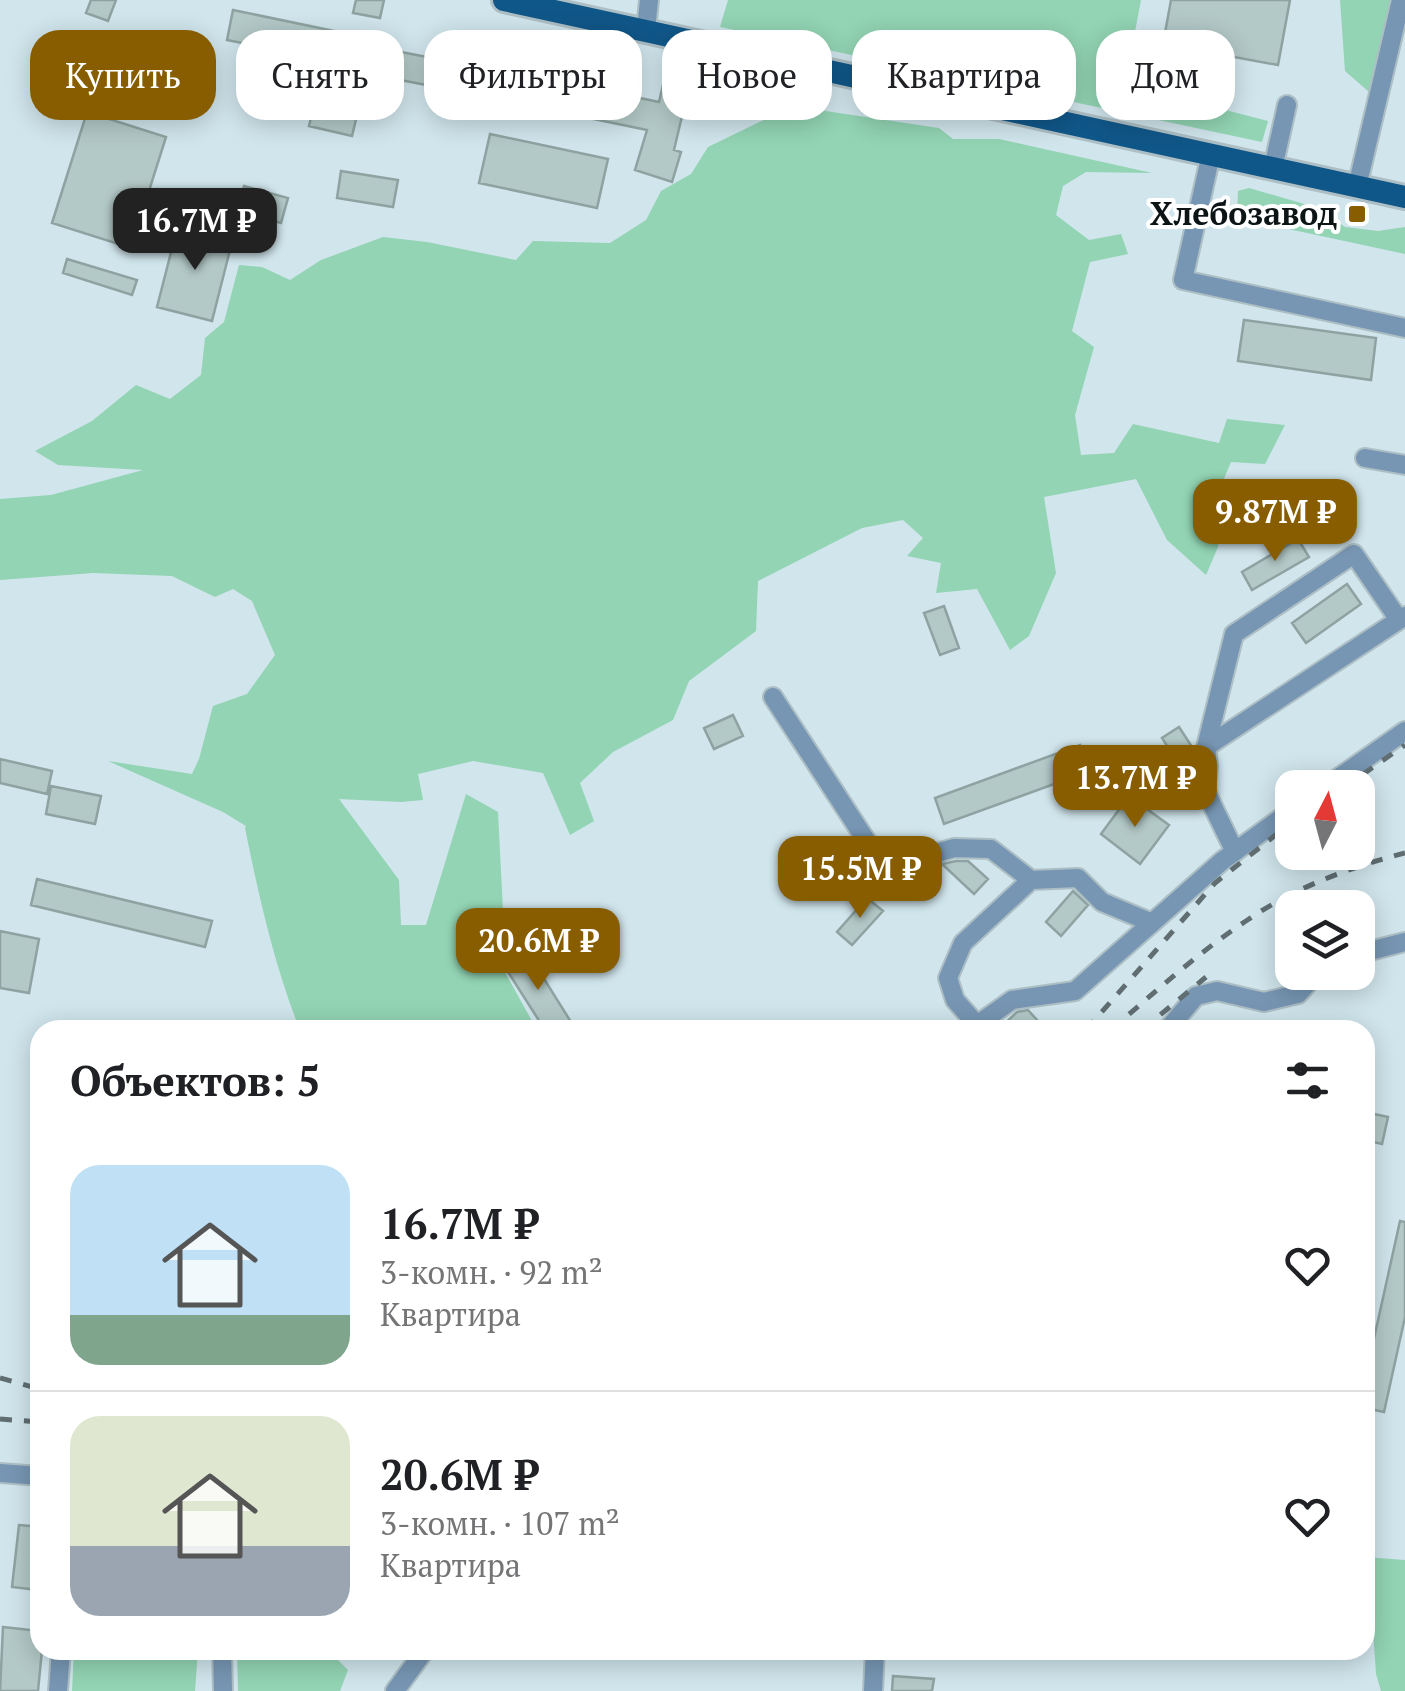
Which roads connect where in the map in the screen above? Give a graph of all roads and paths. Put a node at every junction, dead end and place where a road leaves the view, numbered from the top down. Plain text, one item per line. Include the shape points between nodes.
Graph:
1 (504, 0) edge
2 (649, 0) edge
3 (1401, 0) edge
4 (646, 30) junction
5 (1287, 106) dead end
6 (1211, 154) junction
7 (1273, 168) junction
8 (1357, 187) junction
9 (1405, 197) edge
10 (1405, 328) edge
11 (1364, 458) dead end
12 (1405, 466) edge
13 (1402, 618) edge
14 (773, 697) dead end
15 (1405, 732) edge
16 (1206, 747) junction
17 (1350, 770) edge
18 (1275, 823) edge
19 (1235, 852) junction
20 (1030, 880) junction
21 (1150, 922) junction
22 (1405, 942) edge
23 (1375, 950) edge
24 (1302, 990) edge
25 (969, 1020) edge
26 (985, 1020) edge
27 (1176, 1020) edge
28 (0, 1473) edge
29 (30, 1475) edge
30 (60, 1660) edge
31 (222, 1660) edge
32 (418, 1660) edge
33 (874, 1660) edge
34 (58, 1691) edge
35 (223, 1691) edge
36 (395, 1691) edge
37 (872, 1691) edge

1 - 4 main road
2 - 4 street
3 - 8 street
4 - 6 main road
5 - 7 street
6 - 7 main road
6 - 10 street via 1182,280
7 - 8 main road
8 - 9 main road
11 - 12 street
13 - 16 street
13 - 16 street via 1354,554 1234,634
14 - 20 street via 873,851 901,863 954,848 991,848
15 - 17 street
16 - 19 street via 1205,790
18 - 19 street
19 - 21 street
20 - 21 street via 1078,878 1102,902
20 - 25 street via 963,943 948,978
21 - 26 street via 1075,991 1012,1000
22 - 23 street
24 - 27 street via 1264,1002 1216,991 1196,996
28 - 29 street
30 - 34 street
31 - 35 street
32 - 36 street
33 - 37 street

